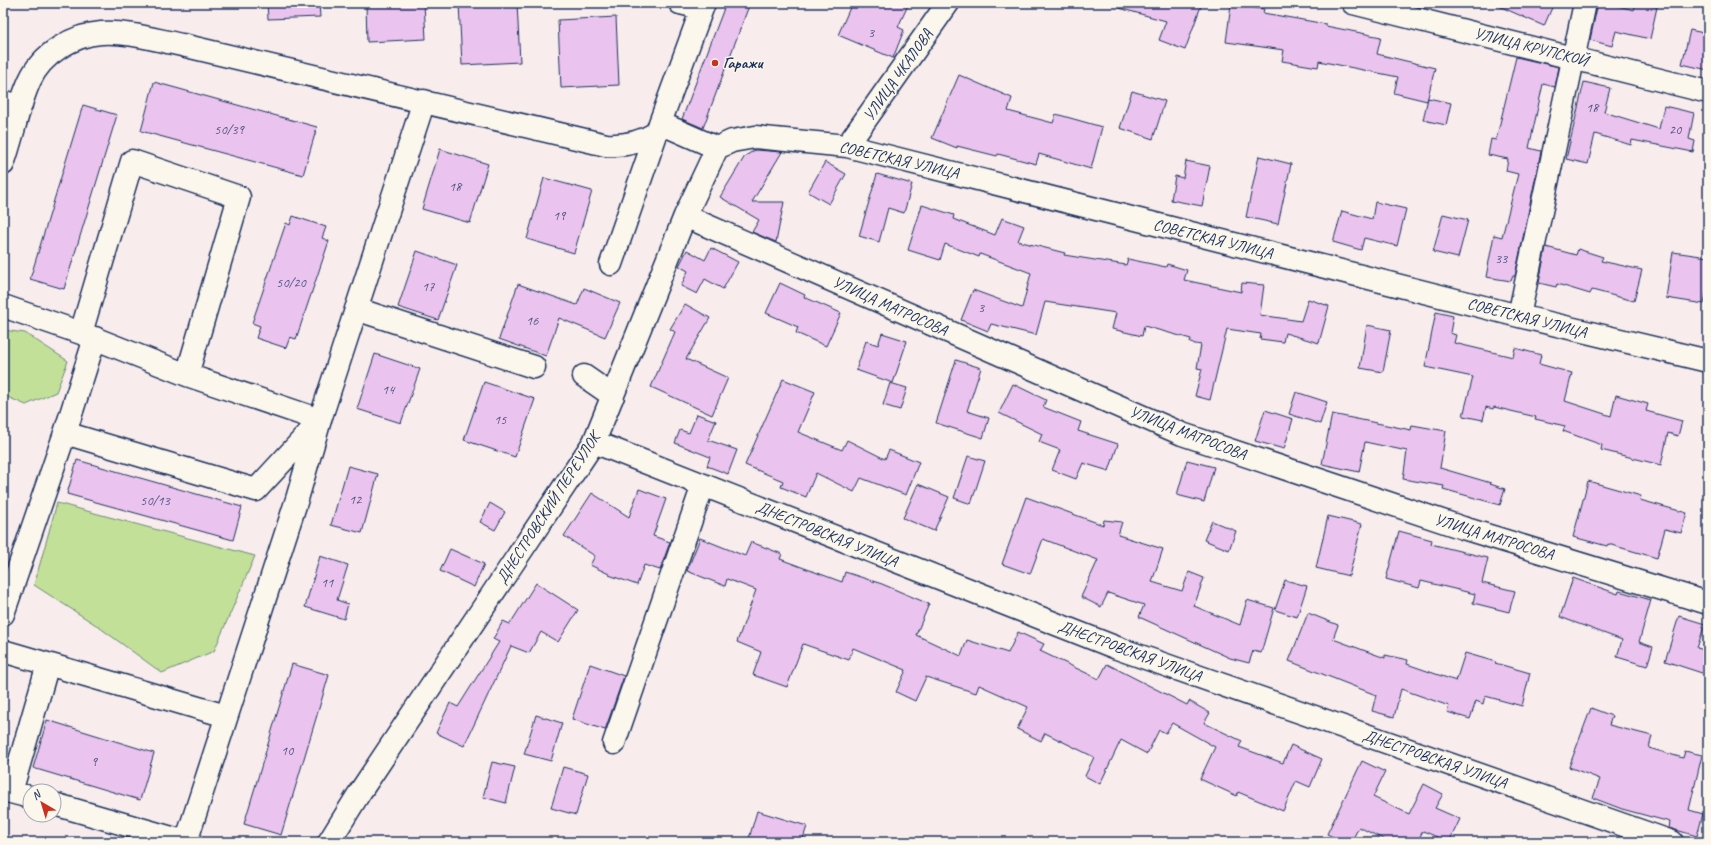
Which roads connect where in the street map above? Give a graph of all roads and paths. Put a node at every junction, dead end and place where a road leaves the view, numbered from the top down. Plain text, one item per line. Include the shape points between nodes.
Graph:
1 (680, 3) edge
2 (948, 3) edge
3 (1353, 3) edge
4 (1585, 3) edge
5 (703, 5) edge
6 (1574, 57) junction
7 (1708, 92) edge
8 (424, 101) junction
9 (12, 103) edge
10 (658, 128) junction
11 (7, 140) edge
12 (847, 146) junction
13 (717, 148) junction
14 (3, 164) edge
15 (685, 216) junction
16 (611, 264) dead end
17 (3, 306) edge
18 (356, 309) junction
19 (1519, 316) junction
20 (88, 335) junction
21 (1708, 361) edge
22 (534, 367) dead end
23 (187, 375) junction
24 (584, 376) dead end
25 (613, 396) junction
26 (320, 420) junction
27 (64, 433) junction
28 (594, 442) junction
29 (703, 485) junction
30 (1708, 603) edge
31 (3, 614) edge
32 (3, 651) edge
33 (48, 664) junction
34 (226, 716) junction
35 (614, 744) dead end
36 (15, 793) edge
37 (62, 806) edge
38 (329, 842) edge
39 (1672, 842) edge

1 - 5 street
2 - 12 street, УЛИЦА ЧКАЛОВА
3 - 6 street, УЛИЦА КРУПСКОЙ
4 - 6 street
5 - 10 street
6 - 7 street, УЛИЦА КРУПСКОЙ
6 - 19 street
8 - 9 street via 182,45 101,33 76,39 53,52 40,64
8 - 10 street via 606,145 636,143
8 - 18 street
9 - 11 street
10 - 13 street
10 - 16 street
11 - 14 street
12 - 13 street, СОВЕТСКАЯ УЛИЦА via 755,137 732,141
12 - 19 street, СОВЕТСКАЯ УЛИЦА
13 - 15 street, ДНЕСТРОВСКИЙ ПЕРЕУЛОК
15 - 25 street, ДНЕСТРОВСКИЙ ПЕРЕУЛОК
15 - 30 street, УЛИЦА МАТРОСОВА via 1182,434 1463,528
17 - 20 street
18 - 22 street
18 - 26 street
19 - 21 street, СОВЕТСКАЯ УЛИЦА
20 - 23 street
20 - 23 street via 132,161 239,197
20 - 27 street
23 - 26 street
24 - 25 street
25 - 28 street, ДНЕСТРОВСКИЙ ПЕРЕУЛОК
26 - 27 street via 256,490
26 - 34 street
27 - 31 street
28 - 29 street, ДНЕСТРОВСКАЯ УЛИЦА
28 - 38 street, ДНЕСТРОВСКИЙ ПЕРЕУЛОК
29 - 35 street
29 - 39 street, ДНЕСТРОВСКАЯ УЛИЦА via 1117,648
32 - 33 street
33 - 34 street
33 - 36 street
34 - 37 street via 186,842

